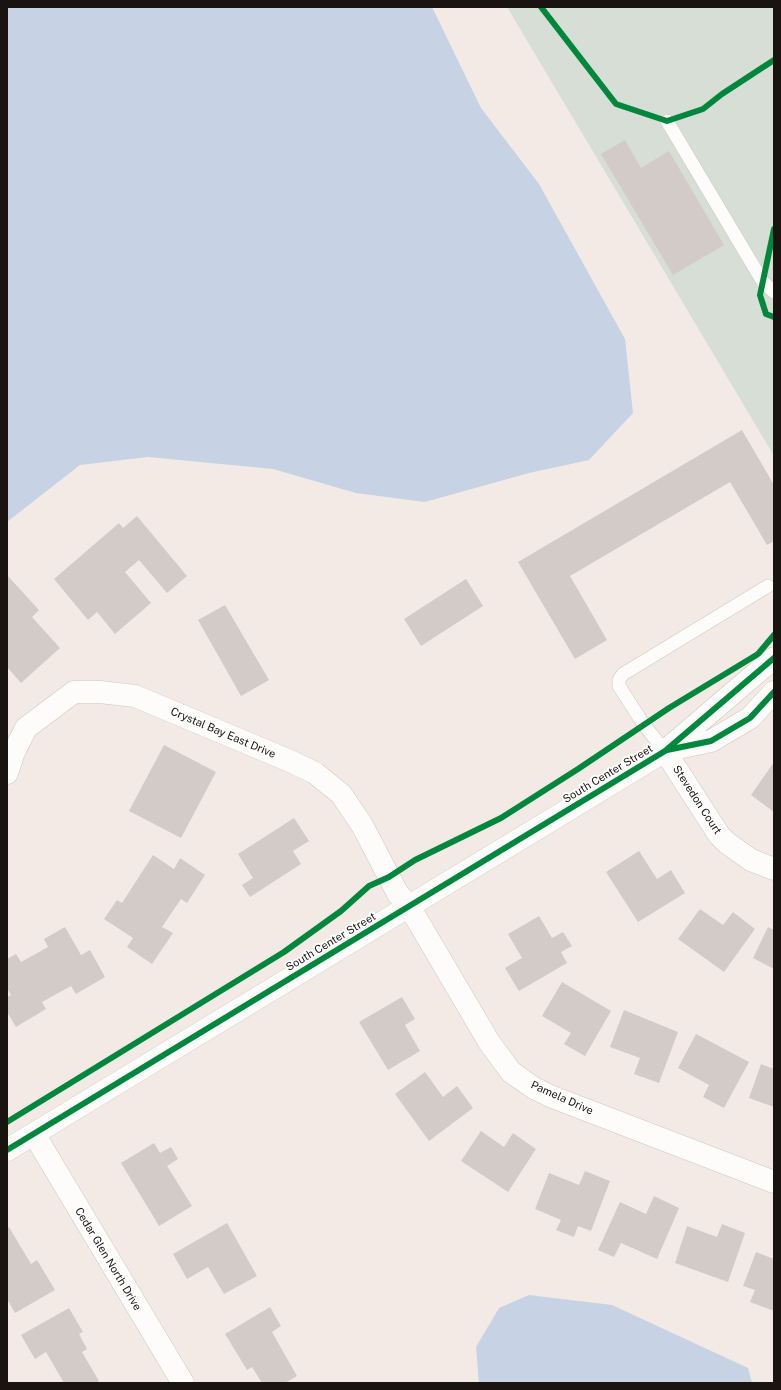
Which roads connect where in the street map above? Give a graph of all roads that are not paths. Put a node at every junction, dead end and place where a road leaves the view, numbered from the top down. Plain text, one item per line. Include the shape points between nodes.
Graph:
1 (667, 121) dead end
2 (774, 292) edge
3 (768, 586) dead end
4 (774, 658) edge
5 (774, 692) edge
6 (665, 751) junction
7 (7, 773) edge
8 (774, 870) edge
9 (409, 906) junction
10 (34, 1134) junction
11 (7, 1150) edge
12 (774, 1182) edge
13 (183, 1383) edge

1 - 2 lane via 763,282
3 - 6 lane via 623,674 619,680 619,686 644,725
4 - 6 street, South Center Street
5 - 6 street, South Center Street via 750,718 711,741
6 - 8 street, Stevedon Court via 726,843 750,860
6 - 9 street, South Center Street
7 - 9 street, Crystal Bay East Drive via 26,728 74,692 135,696 315,773 341,794 362,825 398,894
9 - 10 street, South Center Street
9 - 12 street, Pamela Drive via 489,1042 511,1072 550,1096
10 - 11 street, South Center Street
10 - 13 street, Cedar Glen North Drive

